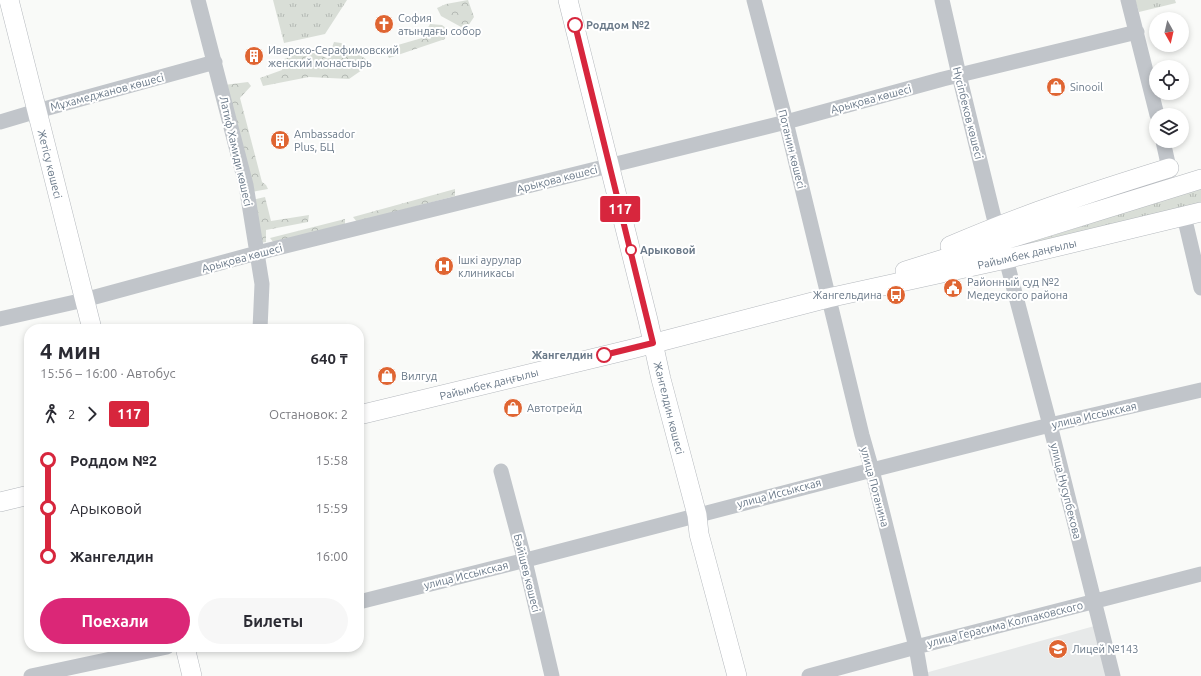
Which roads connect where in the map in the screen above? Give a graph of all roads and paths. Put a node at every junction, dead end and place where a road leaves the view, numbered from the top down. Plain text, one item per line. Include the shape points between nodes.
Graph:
1 (9, 0) edge
2 (198, 0) edge
3 (568, 0) edge
4 (754, 0) edge
5 (942, 0) edge
6 (1128, 0) edge
7 (1137, 32) junction
8 (215, 62) junction
9 (959, 75) junction
10 (1155, 108) edge
11 (37, 111) junction
12 (0, 122) edge
13 (786, 122) junction
14 (1165, 148) edge
15 (610, 166) junction
16 (1169, 168) joint
17 (1201, 179) edge
18 (1192, 214) edge
19 (996, 226) junction
20 (257, 253) junction
21 (1006, 259) junction
22 (874, 281) junction
23 (1201, 288) edge
24 (828, 298) junction
25 (84, 300) junction
26 (0, 319) edge
27 (91, 324) edge
28 (260, 324) edge
29 (653, 343) junction
30 (1201, 390) edge
31 (364, 414) edge
32 (1050, 425) junction
33 (872, 470) junction
34 (501, 471) dead end
35 (24, 496) edge
36 (0, 502) edge
37 (697, 515) junction
38 (525, 561) junction
39 (1201, 574) edge
40 (364, 601) edge
41 (1094, 601) junction
42 (916, 647) junction
43 (144, 652) edge
44 (186, 652) edge
45 (31, 676) edge
46 (192, 676) edge
47 (552, 676) edge
48 (737, 676) edge
49 (809, 676) edge
50 (921, 676) edge
51 (1113, 676) edge

1 - 11 main road, Жетісу көшесі
2 - 8 street, Латиф Хамиди көшесі
3 - 15 main road, Жангелдин көшесі
4 - 13 street, Потанин көшесі
5 - 9 street, Нүсіпбеков көшесі
6 - 7 street
7 - 9 street, Арықова көшесі
7 - 10 street
8 - 11 street, Мұхамеджанов көшесі
8 - 20 street, Латиф Хамиди көшесі via 246,185
9 - 13 street, Арықова көшесі
9 - 19 street, Нүсіпбеков көшесі
11 - 12 street, Мұхамеджанов көшесі
11 - 25 main road, Жетісу көшесі
13 - 15 street, Арықова көшесі
13 - 24 street, Потанин көшесі
14 - 16 street
15 - 20 street, Арықова көшесі
15 - 29 main road, Жангелдин көшесі
16 - 19 main road, Райымбек даңғылы
17 - 22 main road, Райымбек даңғылы
18 - 21 main road, Райымбек даңғылы
18 - 23 street
19 - 22 main road, Райымбек даңғылы via 913,261
20 - 25 street, Арықова көшесі
20 - 28 street, Латиф Хамиди көшесі via 262,284
21 - 24 main road, Райымбек даңғылы
21 - 32 street, улица Нусупбекова
22 - 24 main road, Райымбек даңғылы
24 - 29 main road, Райымбек даңғылы
24 - 33 street, улица Потанина
25 - 26 street, Арықова көшесі
25 - 27 main road, Жетісу көшесі
29 - 31 main road, Райымбек даңғылы
29 - 37 main road, Жангелдин көшесі
30 - 32 street, улица Иссыкская
32 - 33 street, улица Иссыкская
32 - 41 street, улица Нусупбекова
33 - 37 street, улица Иссыкская
33 - 42 street, улица Потанина
34 - 38 street, Бәйішев көшесі
35 - 36 main road
37 - 38 street, улица Иссыкская
37 - 48 main road, Жангелдин көшесі via 699,534
38 - 40 street, улица Иссыкская
38 - 47 street, Бәйішев көшесі
39 - 41 street, улица Герасима Колпаковского
41 - 42 street, улица Герасима Колпаковского
41 - 51 street, улица Нусупбекова
42 - 49 street, улица Герасима Колпаковского
42 - 50 street, улица Потанина
43 - 45 street
44 - 46 main road

